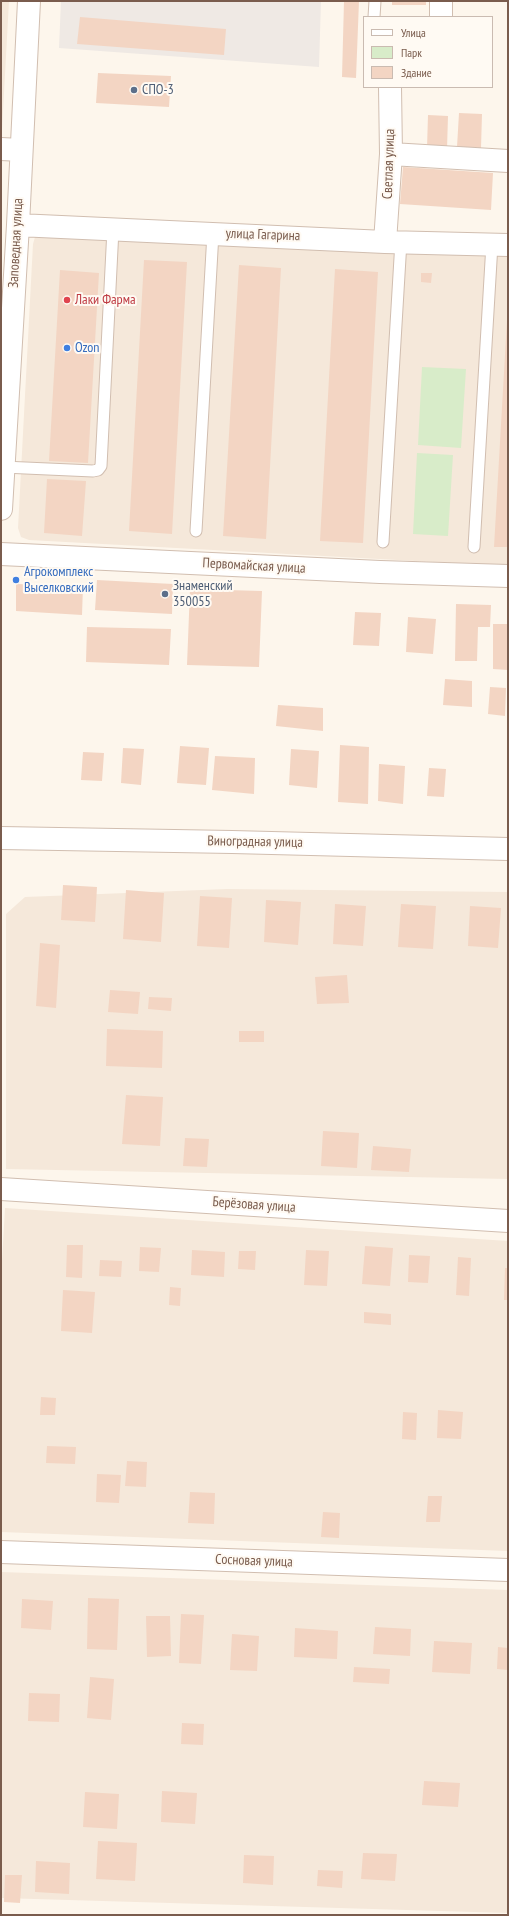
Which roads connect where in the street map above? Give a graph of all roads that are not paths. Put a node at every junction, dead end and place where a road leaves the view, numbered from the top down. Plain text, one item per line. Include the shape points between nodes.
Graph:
1 (29, 1) edge
2 (375, 1) edge
3 (441, 1) edge
4 (374, 16) edge
5 (441, 16) edge
6 (390, 88) edge
7 (11, 150) edge
8 (391, 154) junction
9 (508, 161) edge
10 (18, 225) junction
11 (112, 229) junction
12 (213, 233) junction
13 (393, 241) junction
14 (500, 245) edge
15 (7, 306) edge
16 (3, 467) junction
17 (1, 496) edge
18 (1, 509) edge
19 (196, 531) dead end
20 (383, 542) dead end
21 (474, 547) dead end
22 (1, 554) edge
23 (508, 576) edge
24 (1, 838) edge
25 (508, 849) edge
26 (1, 1189) edge
27 (508, 1221) edge
28 (1, 1552) edge
29 (508, 1570) edge

1 - 7 street, Заповедная улица
2 - 4 lane
3 - 5 street
6 - 8 street, Светлая улица
7 - 10 street, Заповедная улица
8 - 9 street
8 - 13 street, Светлая улица
10 - 11 street, улица Гагарина
10 - 15 street, Заповедная улица
11 - 12 street, улица Гагарина
11 - 16 lane via 101,466 94,472
12 - 13 street, улица Гагарина
12 - 19 lane
13 - 14 street, улица Гагарина
13 - 20 lane
14 - 21 lane
15 - 16 street, Заповедная улица
16 - 17 street, Заповедная улица
17 - 18 street, Заповедная улица
22 - 23 street, Первомайская улица
24 - 25 street, Виноградная улица
26 - 27 street, Берёзовая улица
28 - 29 street, Сосновая улица

